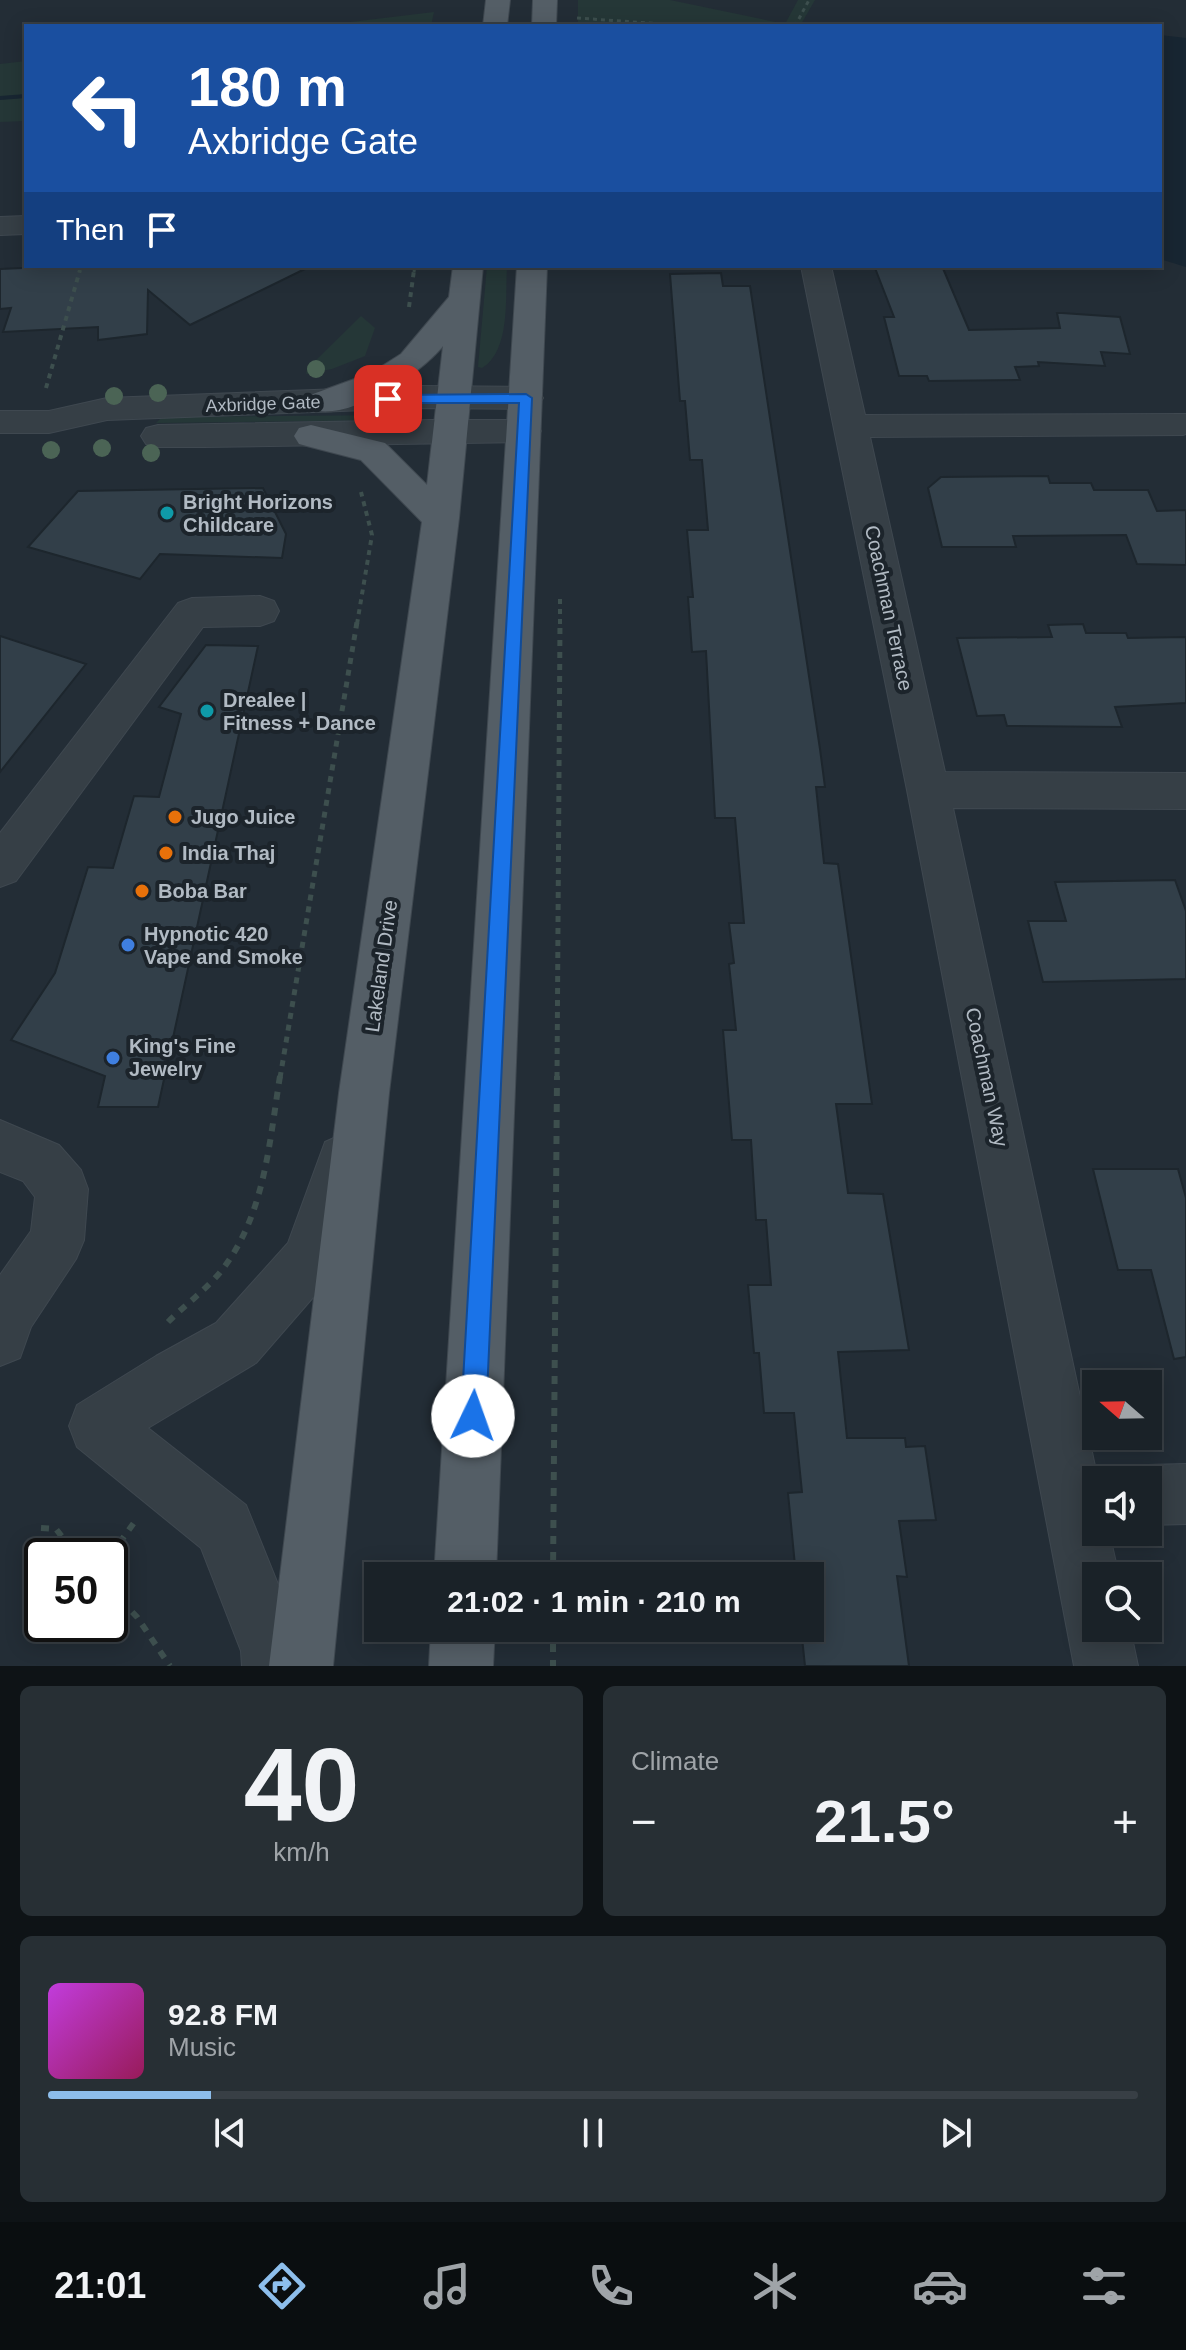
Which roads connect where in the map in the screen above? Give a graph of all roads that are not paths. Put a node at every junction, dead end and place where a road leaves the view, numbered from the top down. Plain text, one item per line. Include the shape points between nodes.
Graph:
1 (498, 0) edge
2 (545, 0) edge
3 (495, 24) edge
4 (544, 24) edge
5 (24, 225) edge
6 (0, 226) edge
7 (468, 268) edge
8 (532, 268) edge
9 (816, 268) edge
10 (464, 299) junction
11 (325, 402) junction
12 (47, 407) junction
13 (452, 414) junction
14 (525, 414) junction
15 (0, 422) edge
16 (1183, 424) dead end
17 (851, 426) junction
18 (311, 436) junction
19 (441, 518) junction
20 (260, 611) dead end
21 (928, 790) junction
22 (1186, 791) edge
23 (0, 867) edge
24 (364, 1093) junction
25 (0, 1146) edge
26 (0, 1338) edge
27 (1082, 1483) edge
28 (1186, 1494) edge
29 (1162, 1495) edge
30 (466, 1562) edge
31 (462, 1642) edge
32 (1101, 1642) edge
33 (274, 1666) edge
34 (301, 1666) edge
35 (461, 1666) edge
36 (1106, 1666) edge

1 - 3 main road
2 - 4 main road
5 - 6 street
7 - 10 main road, Lakeland Drive
8 - 14 main road
9 - 17 street, Coachman Terrace
10 - 11 main road via 404,367
10 - 13 main road, Lakeland Drive
11 - 12 street, Axbridge Gate
11 - 13 street, Axbridge Gate
12 - 15 street, Axbridge Gate
12 - 18 street, Axbridge Gate via 102,436
13 - 14 street, Axbridge Gate
13 - 18 street, Axbridge Gate
13 - 19 main road, Lakeland Drive
14 - 30 main road
16 - 17 street
17 - 21 street, Coachman Terrace
18 - 19 main road via 373,451
19 - 24 main road, Lakeland Drive
20 - 23 street via 192,613
21 - 22 street
21 - 27 street, Coachman Way
24 - 33 street via 310,1260 236,1343 98,1426 224,1527 273,1651
24 - 34 main road, Lakeland Drive
25 - 26 street via 41,1163 62,1189 57,1240 6,1315
28 - 29 street
31 - 35 main road
32 - 36 street

